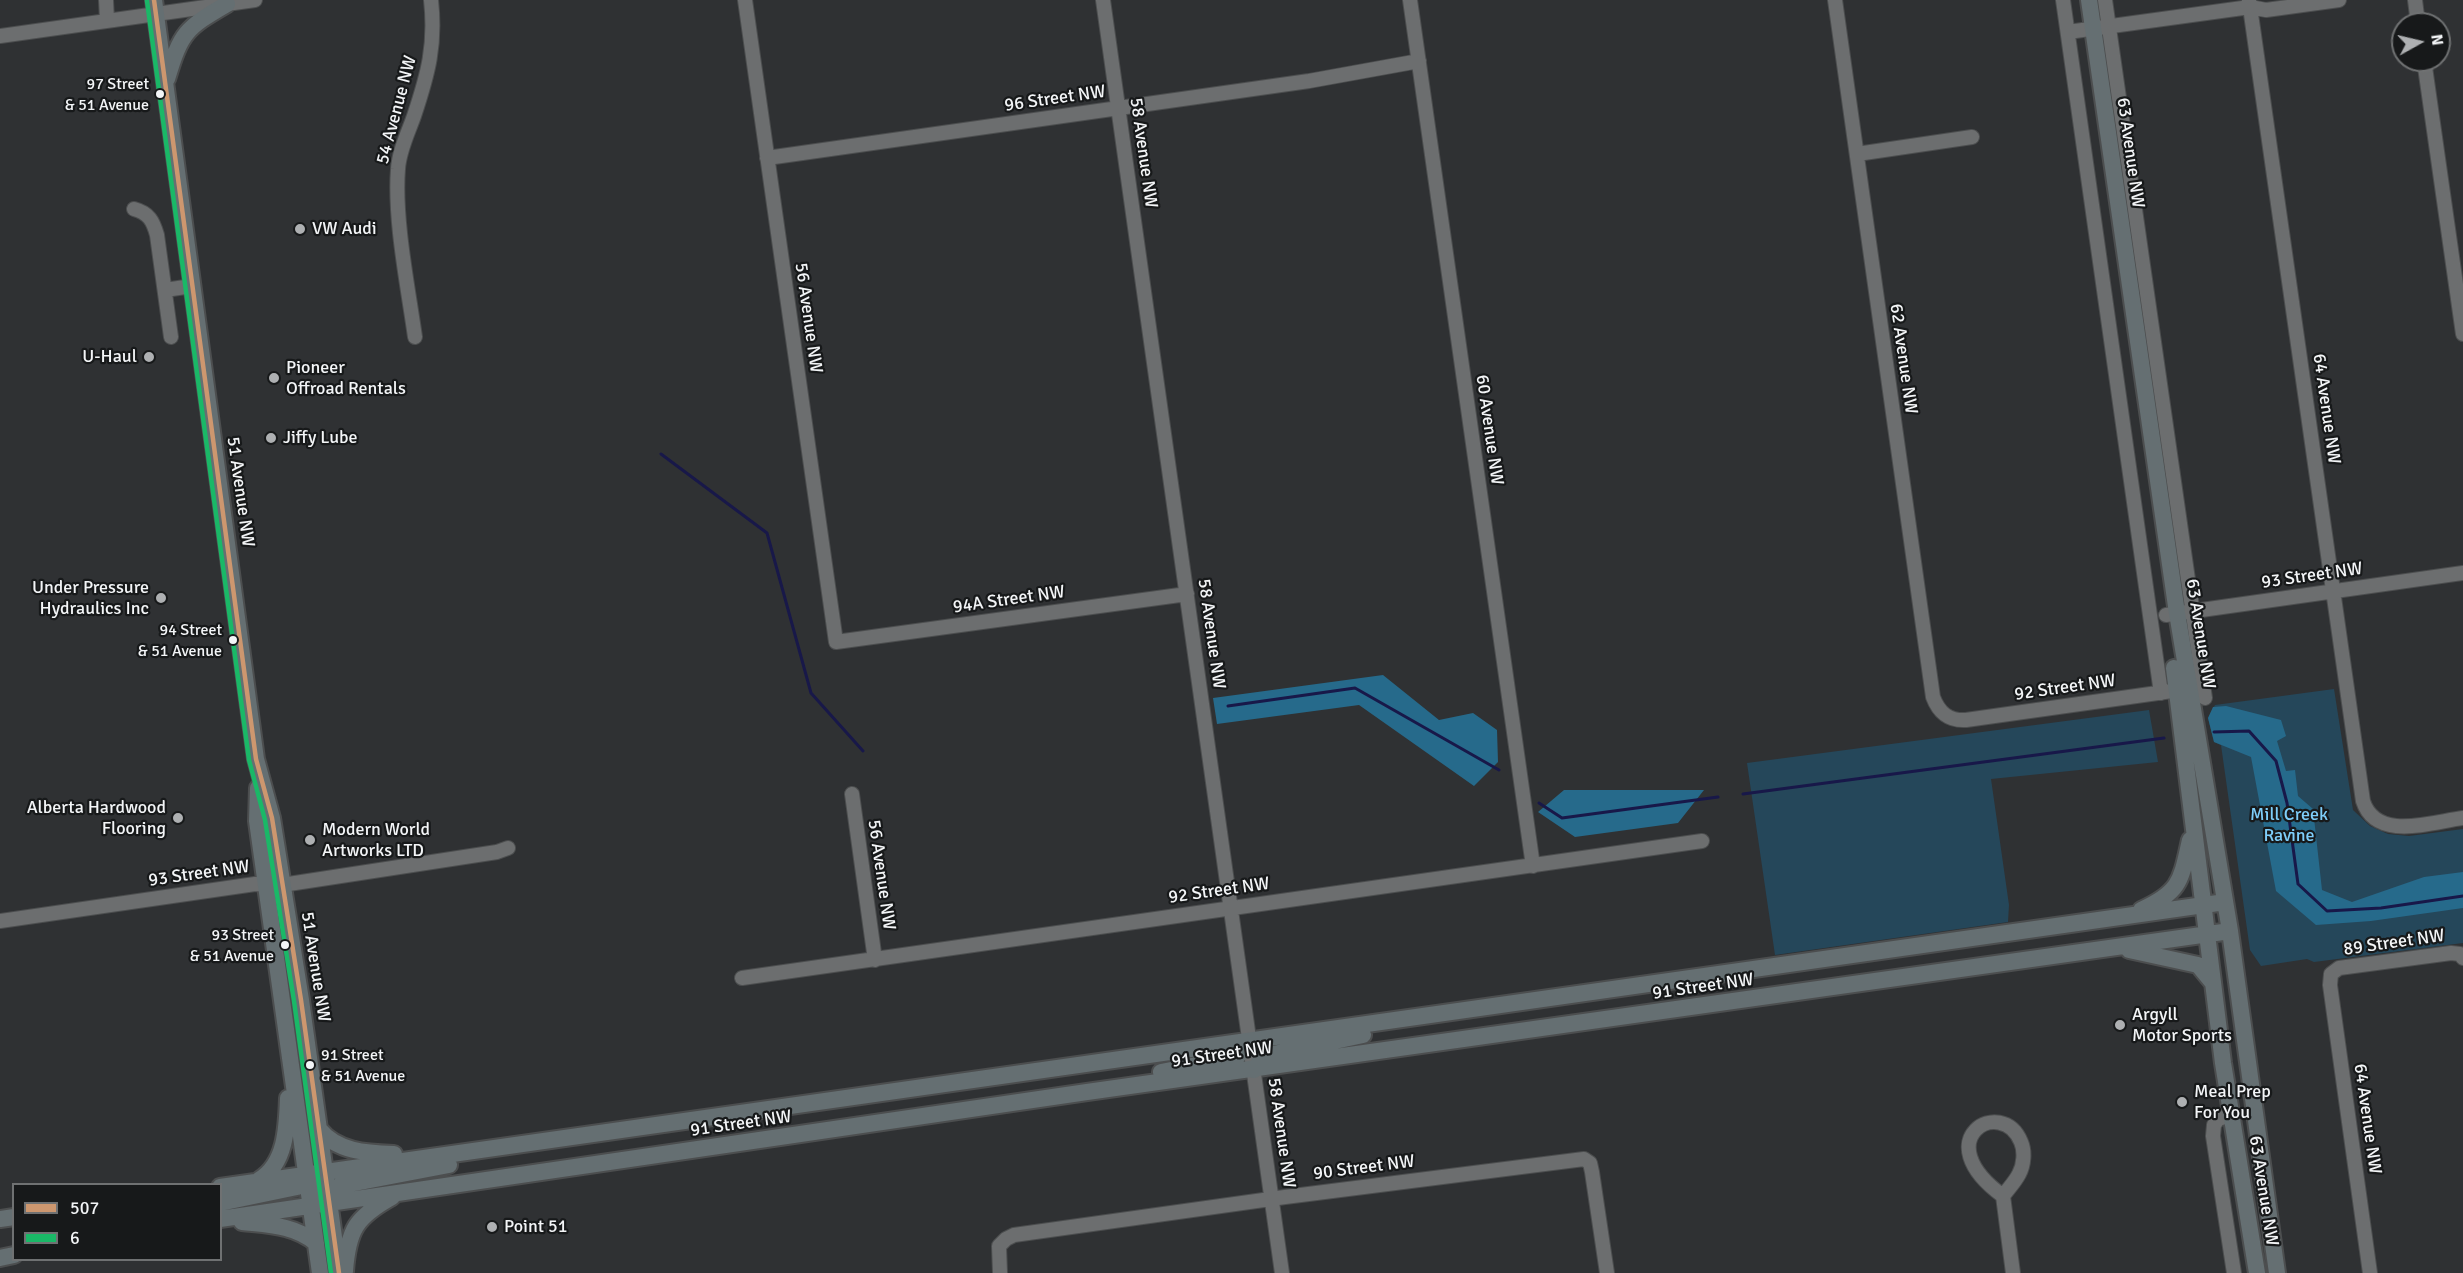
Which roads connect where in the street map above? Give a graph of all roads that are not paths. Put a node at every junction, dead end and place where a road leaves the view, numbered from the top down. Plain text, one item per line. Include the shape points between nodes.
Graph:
1 (106, 0) edge
2 (255, 0) edge
3 (431, 0) edge
4 (745, 0) edge
5 (1103, 0) edge
6 (1410, 0) edge
7 (1835, 0) edge
8 (2063, 0) edge
9 (2079, 0) edge
10 (2089, 0) edge
11 (2105, 0) edge
12 (2267, 0) edge
13 (2339, 0) edge
14 (219, 2) edge
15 (2250, 4) edge
16 (155, 7) edge
17 (107, 20) junction
18 (2088, 29) junction
19 (0, 36) edge
20 (1419, 61) junction
21 (2426, 72) edge
22 (165, 86) junction
23 (1119, 108) junction
24 (1972, 137) dead end
25 (1857, 154) junction
26 (767, 158) junction
27 (134, 209) dead end
28 (192, 286) junction
29 (165, 290) junction
30 (2463, 334) edge
31 (171, 337) dead end
32 (415, 337) dead end
33 (2463, 573) edge
34 (2334, 591) junction
35 (1187, 594) junction
36 (2178, 613) junction
37 (836, 642) joint
38 (2175, 691) junction
39 (2205, 698) dead end
40 (1948, 717) joint
41 (852, 794) dead end
42 (2463, 818) edge
43 (2195, 831) junction
44 (1702, 841) dead end
45 (508, 848) dead end
46 (1533, 866) junction
47 (274, 884) junction
48 (2225, 902) junction
49 (2202, 906) junction
50 (1231, 907) junction
51 (2130, 915) junction
52 (0, 921) edge
53 (2230, 931) junction
54 (2206, 935) junction
55 (2116, 947) junction
56 (2462, 956) edge
57 (874, 960) junction
58 (2334, 971) joint
59 (741, 978) dead end
60 (2212, 982) junction
61 (1426, 1016) junction
62 (1250, 1041) junction
63 (289, 1049) junction
64 (1254, 1070) junction
65 (1091, 1092) junction
66 (2231, 1115) junction
67 (319, 1129) junction
68 (497, 1148) junction
69 (443, 1156) junction
70 (325, 1172) junction
71 (306, 1179) junction
72 (256, 1182) junction
73 (222, 1187) edge
74 (400, 1192) junction
75 (328, 1196) junction
76 (2003, 1196) junction
77 (1272, 1198) junction
78 (222, 1202) edge
79 (310, 1205) junction
80 (222, 1219) edge
81 (222, 1219) edge
82 (316, 1243) junction
83 (320, 1273) edge
84 (339, 1273) edge
85 (345, 1273) edge
86 (1000, 1273) edge
87 (1282, 1273) edge
88 (1607, 1273) edge
89 (2013, 1273) edge
90 (2234, 1273) edge
91 (2257, 1273) edge
92 (2277, 1273) edge
93 (2370, 1273) edge

1 - 17 street
2 - 14 street
3 - 32 street, 54 Avenue NW via 434,43 429,69 398,166 401,232
4 - 26 street, 56 Avenue NW
5 - 23 street, 58 Avenue NW
6 - 20 street, 60 Avenue NW
7 - 25 street, 62 Avenue NW
8 - 18 street, 63 Avenue NW
9 - 18 main road, 63 Avenue NW
10 - 18 main road, 63 Avenue NW
11 - 18 street, 63 Avenue NW
12 - 15 street
13 - 15 street via 2266,10
14 - 16 street
14 - 22 main road via 177,46
15 - 18 street
15 - 34 street, 64 Avenue NW
16 - 17 street
16 - 22 main road, 51 Avenue NW
17 - 19 street
18 - 36 main road, 63 Avenue NW
18 - 36 street, 63 Avenue NW
18 - 38 street, 63 Avenue NW
20 - 23 street, 96 Street NW
20 - 46 street, 60 Avenue NW
21 - 30 street
22 - 28 main road, 51 Avenue NW
23 - 26 street, 96 Street NW
23 - 35 street, 58 Avenue NW
24 - 25 street
25 - 40 street, 62 Avenue NW via 1933,697
26 - 37 street, 56 Avenue NW
27 - 29 street via 152,219
28 - 29 street
28 - 47 main road, 51 Avenue NW via 258,776 257,821
29 - 31 street
33 - 34 street, 93 Street NW
34 - 36 street, 93 Street NW
34 - 42 street, 64 Avenue NW via 2367,810 2387,825 2400,827
35 - 37 street, 94A Street NW
35 - 50 street, 58 Avenue NW
36 - 38 main road, 63 Avenue NW
36 - 39 street, 63 Avenue NW
38 - 40 street, 92 Street NW via 1966,720
38 - 43 main road, 63 Avenue NW
38 - 48 main road, 63 Avenue NW
41 - 57 street, 56 Avenue NW
43 - 49 main road, 63 Avenue NW
43 - 51 main road via 2175,888
44 - 46 street, 92 Street NW
45 - 47 street, 93 Street NW
46 - 50 street, 92 Street NW
47 - 52 street, 93 Street NW
47 - 63 main road, 51 Avenue NW
47 - 67 main road, 51 Avenue NW via 301,1000
48 - 49 main road, 91 Street NW
48 - 53 main road, 63 Avenue NW
49 - 51 main road, 91 Street NW
49 - 54 main road, 63 Avenue NW
50 - 57 street, 92 Street NW
50 - 62 street, 58 Avenue NW
51 - 61 main road, 91 Street NW
53 - 54 main road, 91 Street NW
53 - 92 main road, 63 Avenue NW
54 - 55 main road, 91 Street NW
54 - 60 main road, 63 Avenue NW
55 - 60 main road via 2198,966
55 - 64 main road, 91 Street NW
56 - 58 street, 89 Street NW via 2451,952
57 - 59 street, 92 Street NW
58 - 93 street, 64 Avenue NW via 2330,986
60 - 66 main road, 63 Avenue NW
61 - 62 main road, 91 Street NW
61 - 64 main road via 1354,1038 1269,1055
62 - 64 street, 58 Avenue NW
62 - 65 main road via 1238,1057 1116,1081
62 - 68 main road, 91 Street NW
63 - 71 main road, 51 Avenue NW
63 - 72 main road via 281,1153 272,1170
64 - 65 main road, 91 Street NW
64 - 77 street, 58 Avenue NW
65 - 74 main road, 91 Street NW
66 - 90 street, 63 Avenue NW via 2218,1119 2213,1136
66 - 91 main road, 63 Avenue NW
67 - 69 main road via 333,1143 361,1151
67 - 70 main road, 51 Avenue NW
68 - 69 main road, 91 Street NW
68 - 75 main road via 472,1161
69 - 70 main road, 91 Street NW
70 - 71 main road via 321,1177
70 - 75 main road, 51 Avenue NW
71 - 72 main road
71 - 78 main road
71 - 79 main road, 51 Avenue NW
72 - 73 main road
74 - 75 main road, 91 Street NW
74 - 85 main road via 360,1219 349,1241
75 - 79 main road
75 - 84 main road, 51 Avenue NW
76 - 76 street via 1987,1185 1968,1153 1969,1139 1986,1123 2007,1125 2015,1130 2022,1144 2020,1173
76 - 89 street
77 - 86 street, 90 Street NW via 1014,1235 998,1251
77 - 87 street, 58 Avenue NW
77 - 88 street, 90 Street NW via 1584,1159 1590,1163
79 - 80 main road
79 - 82 main road, 51 Avenue NW
81 - 82 main road via 289,1228
82 - 83 main road, 51 Avenue NW

